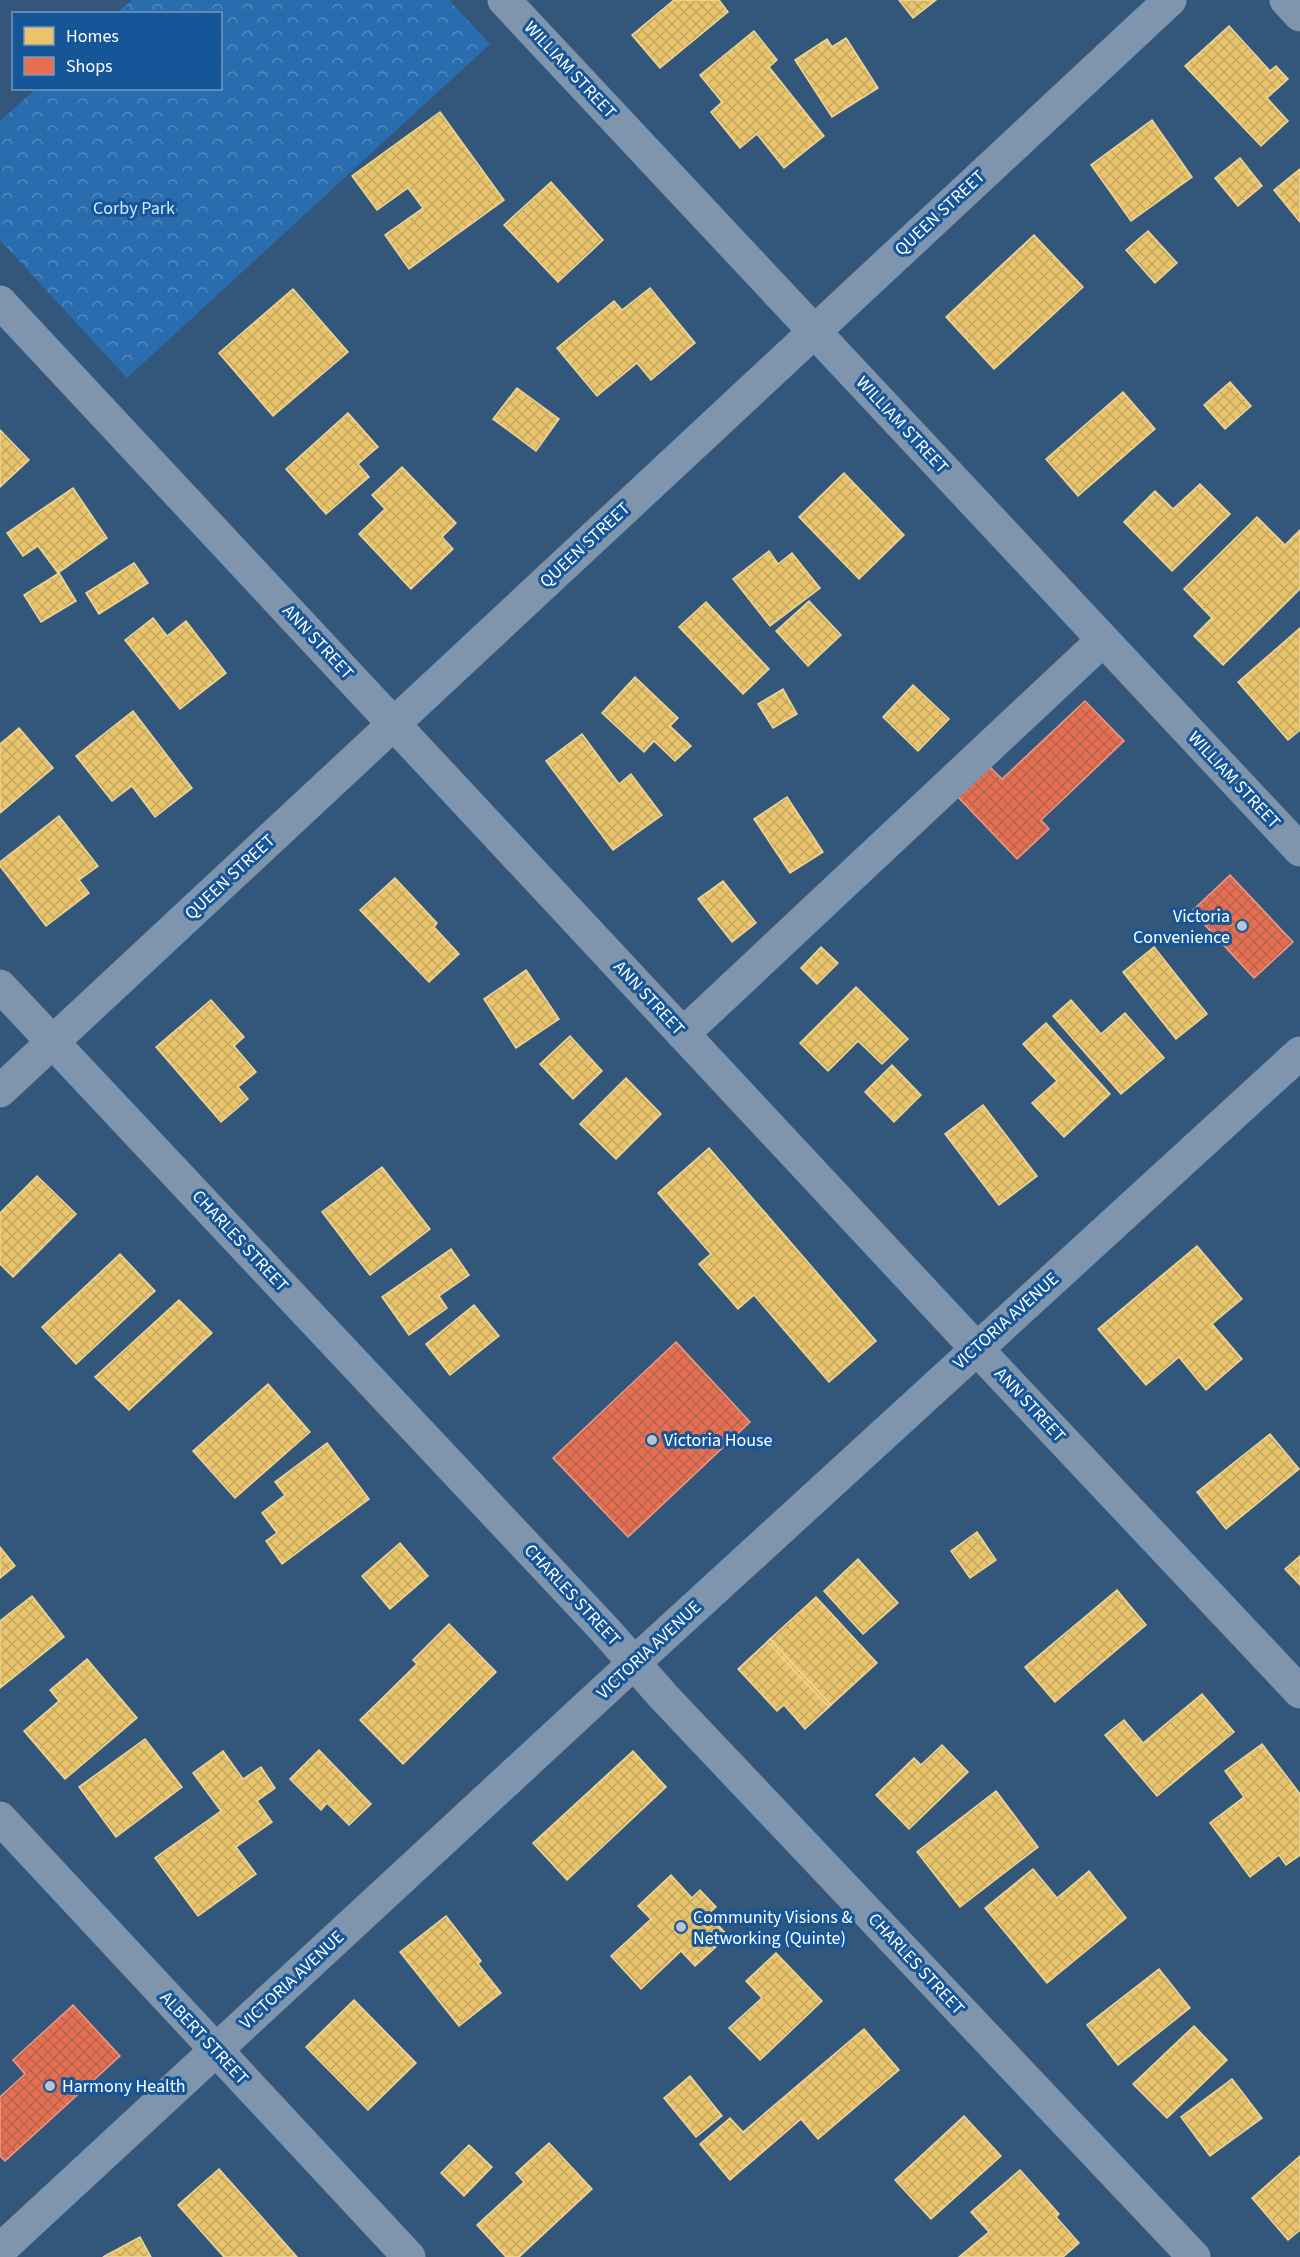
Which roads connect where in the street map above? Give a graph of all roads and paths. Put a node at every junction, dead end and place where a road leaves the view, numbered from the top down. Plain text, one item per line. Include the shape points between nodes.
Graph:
1 (504, 0) edge
2 (1170, 0) edge
3 (1286, 0) edge
4 (1300, 15) edge
5 (0, 302) edge
6 (813, 330) junction
7 (1103, 640) junction
8 (394, 724) junction
9 (1300, 850) edge
10 (0, 986) edge
11 (684, 1034) junction
12 (53, 1042) junction
13 (1300, 1053) edge
14 (0, 1091) edge
15 (976, 1348) junction
16 (634, 1663) junction
17 (1300, 1692) edge
18 (0, 1818) edge
19 (215, 2051) junction
20 (0, 2250) edge
21 (409, 2257) edge
22 (1194, 2257) edge

1 - 6 street, WILLIAM STREET
2 - 6 street, QUEEN STREET
3 - 4 street
5 - 8 street, ANN STREET
6 - 7 street, WILLIAM STREET
6 - 8 street, QUEEN STREET
7 - 9 street, WILLIAM STREET
7 - 11 street
8 - 11 street, ANN STREET
8 - 12 street, QUEEN STREET
10 - 12 street, CHARLES STREET
11 - 15 street, ANN STREET
12 - 14 street, QUEEN STREET
12 - 16 street, CHARLES STREET
13 - 15 street, VICTORIA AVENUE
15 - 16 street, VICTORIA AVENUE
15 - 17 street, ANN STREET
16 - 19 street, VICTORIA AVENUE
16 - 22 street, CHARLES STREET
18 - 19 street, ALBERT STREET
19 - 20 street, VICTORIA AVENUE
19 - 21 street, ALBERT STREET

